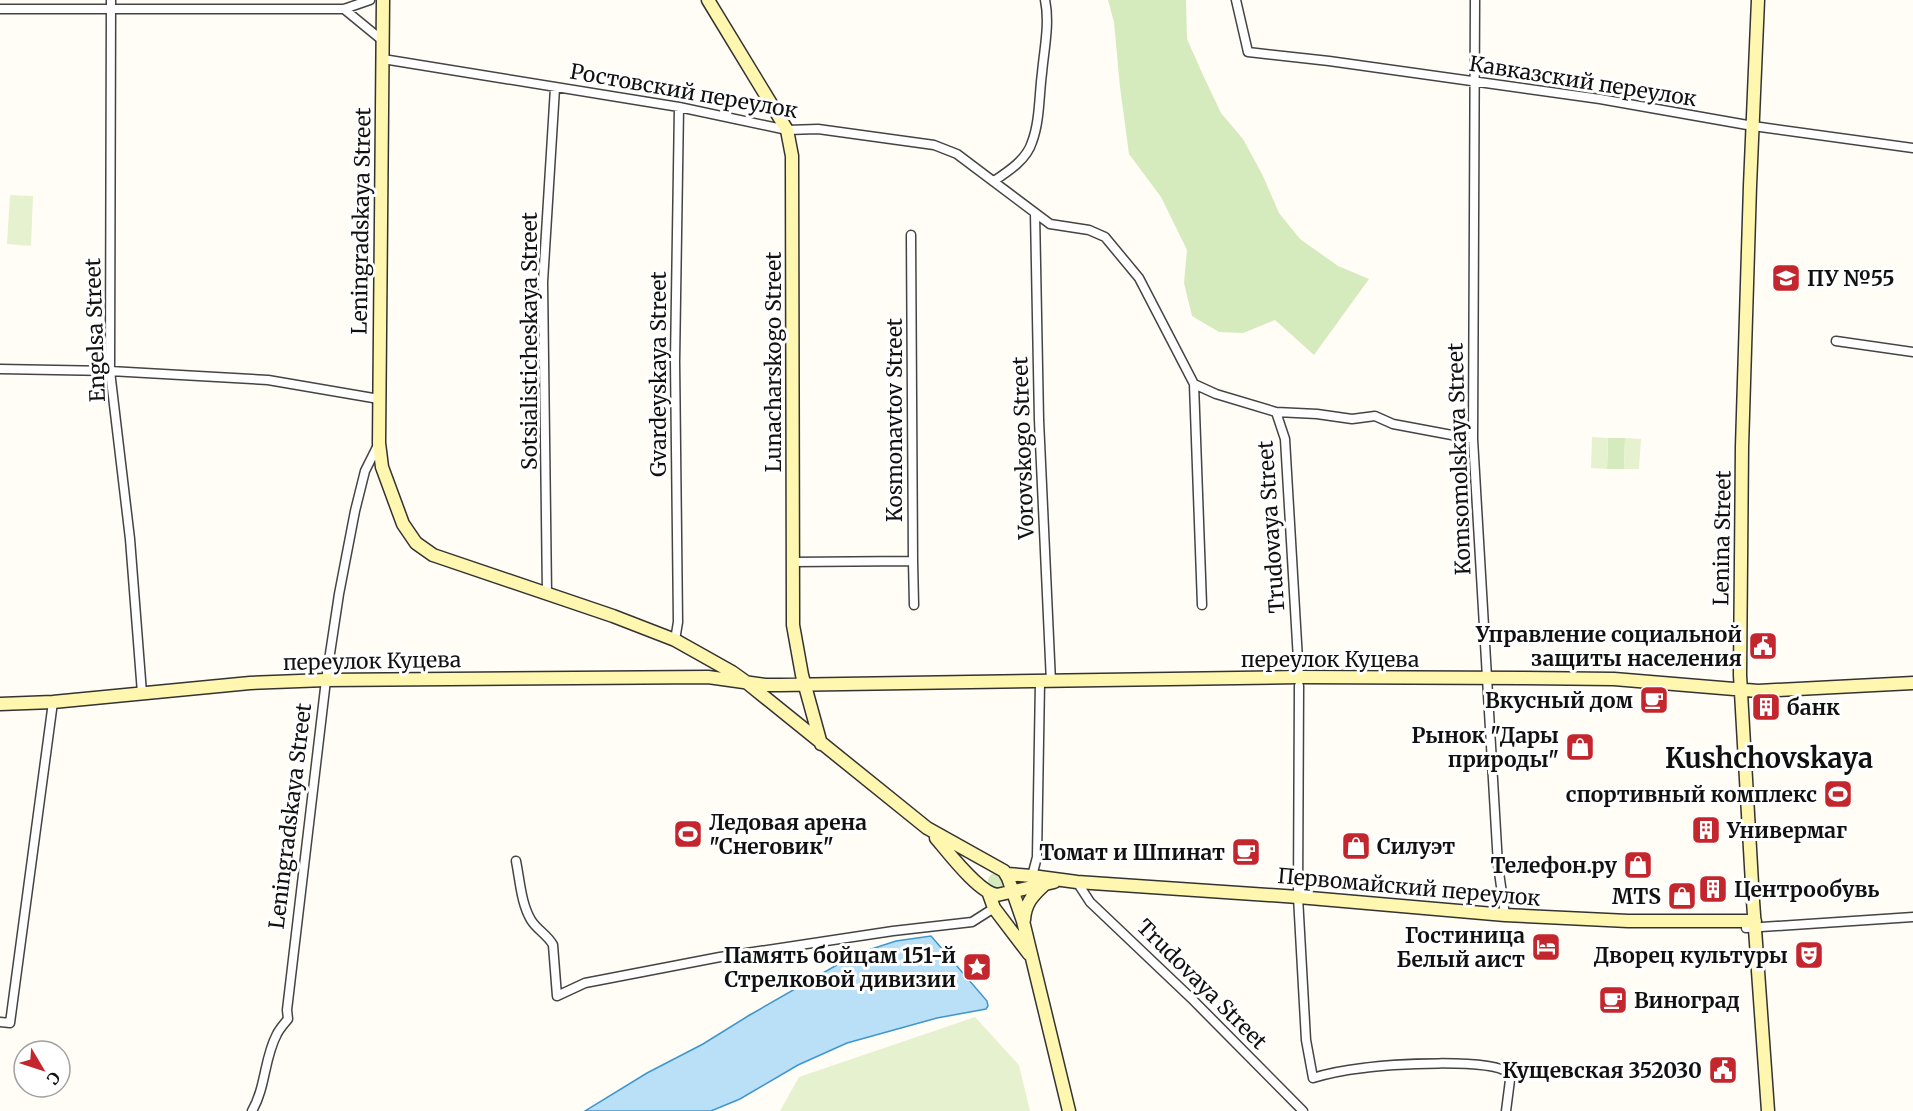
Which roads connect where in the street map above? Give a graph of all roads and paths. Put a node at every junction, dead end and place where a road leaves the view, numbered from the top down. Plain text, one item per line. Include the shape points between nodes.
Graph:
1 (370, 0) edge
2 (383, 0) edge
3 (708, 0) edge
4 (1045, 0) edge
5 (1236, 0) edge
6 (1475, 0) edge
7 (1758, 0) edge
8 (111, 5) edge
9 (0, 9) edge
10 (344, 9) junction
11 (383, 41) junction
12 (383, 59) junction
13 (1474, 82) junction
14 (555, 88) junction
15 (679, 106) junction
16 (1753, 126) junction
17 (787, 130) junction
18 (1913, 148) edge
19 (994, 181) junction
20 (1035, 213) junction
21 (911, 235) dead end
22 (1836, 341) dead end
23 (1913, 352) edge
24 (0, 369) edge
25 (110, 371) junction
26 (1194, 384) junction
27 (379, 399) junction
28 (1276, 412) junction
29 (1473, 439) junction
30 (378, 443) junction
31 (403, 524) joint
32 (913, 561) junction
33 (792, 562) junction
34 (547, 594) junction
35 (914, 605) dead end
36 (1202, 605) dead end
37 (675, 640) junction
38 (1487, 679) junction
39 (326, 680) junction
40 (746, 682) junction
41 (1045, 682) junction
42 (1299, 682) junction
43 (1913, 683) edge
44 (805, 684) junction
45 (1742, 690) junction
46 (142, 693) junction
47 (53, 702) junction
48 (0, 704) edge
49 (821, 744) junction
50 (927, 828) junction
51 (516, 861) dead end
52 (1032, 876) junction
53 (1059, 881) junction
54 (1077, 882) junction
55 (1000, 885) junction
56 (1044, 885) junction
57 (1298, 897) junction
58 (994, 908) junction
59 (1505, 915) junction
60 (1913, 917) edge
61 (1023, 921) junction
62 (1752, 926) junction
63 (1033, 960) junction
64 (0, 1022) edge
65 (252, 1111) edge
66 (1069, 1111) edge
67 (1303, 1111) edge
68 (1506, 1111) edge
69 (1768, 1111) edge

1 - 10 street
2 - 11 street, Leningradskaya Street
3 - 17 street, Lunacharskogo Street
4 - 19 street via 1045,38 1032,143 1010,171
5 - 13 street, Кавказский переулок via 1248,52
6 - 13 street, Komsomolskaya Street
7 - 16 street, Lenina Street
8 - 9 street
8 - 10 street
8 - 25 street, Engelsa Street
10 - 11 street
11 - 12 street, Leningradskaya Street
12 - 14 street, Ростовский переулок
12 - 27 street, Leningradskaya Street
13 - 16 street, Кавказский переулок
13 - 29 street, Komsomolskaya Street
14 - 15 street, Ростовский переулок
14 - 34 street, Sotsialisticheskaya Street via 543,282
15 - 17 street, Ростовский переулок
15 - 37 street, Gvardeyskaya Street
16 - 18 street, Кавказский переулок
16 - 45 street, Lenina Street via 1741,513
17 - 19 street, Ростовский переулок via 818,129 934,145 957,154
17 - 33 street, Lunacharskogo Street via 792,168
19 - 20 street, Ростовский переулок
20 - 26 street, Ростовский переулок via 1050,224 1089,230 1105,237 1139,278
20 - 41 street, Vorovskogo Street
21 - 32 street, Kosmonavtov Street
22 - 23 street
24 - 25 street
25 - 27 street via 268,380
25 - 46 street, Engelsa Street via 130,539
26 - 28 street
26 - 36 street, Ростовский переулок
27 - 30 street, Leningradskaya Street
28 - 29 street via 1375,416 1393,424
28 - 42 street, Trudovaya Street via 1285,439
29 - 38 street, Komsomolskaya Street
30 - 31 street, Leningradskaya Street via 382,467
30 - 39 street, Leningradskaya Street via 365,471 355,511
31 - 34 street, переулок Куцева via 416,543 433,555
32 - 33 street
32 - 35 street, Kosmonavtov Street
33 - 44 street, Lunacharskogo Street via 793,625
34 - 37 street, переулок Куцева
37 - 40 street, переулок Куцева
38 - 42 street, переулок Куцева
38 - 45 street, переулок Куцева via 1614,679
38 - 59 street, Komsomolskaya Street via 1498,865
39 - 40 street, переулок Куцева via 708,677
39 - 46 street, переулок Куцева
39 - 65 street, Leningradskaya Street via 288,1019 270,1051 263,1088
40 - 44 street, переулок Куцева
40 - 49 street, Первомайский переулок
41 - 42 street, переулок Куцева
41 - 44 street, переулок Куцева
41 - 52 street, Vorovskogo Street via 1037,857
42 - 57 street, Trudovaya Street
43 - 45 street, переулок Куцева
44 - 49 street, Lunacharskogo Street
45 - 62 street, Lenina Street
46 - 47 street, переулок Куцева
47 - 48 street, переулок Куцева
47 - 64 street via 10,1023
49 - 50 street, Первомайский переулок
50 - 55 street, Первомайский переулок
50 - 55 street, Первомайский переулок via 963,869
51 - 58 street via 524,904 532,922 553,945 557,996 585,983 720,957 972,922
52 - 53 street, Первомайский переулок
52 - 55 street, Первомайский переулок
53 - 54 street, Первомайский переулок
53 - 56 street, Первомайский переулок
54 - 57 street, Первомайский переулок
54 - 67 street, Trudovaya Street via 1090,902 1183,989
55 - 56 street, Первомайский переулок
55 - 58 street
55 - 61 street
56 - 61 street via 1028,901
57 - 59 street, Первомайский переулок
57 - 68 street, Trudovaya Street via 1306,1040 1313,1078 1366,1067 1458,1063 1497,1067 1508,1073 1510,1080
58 - 63 street
59 - 62 street, Первомайский переулок
60 - 62 street, Первомайский переулок
61 - 63 street
62 - 69 street, Lenina Street
63 - 66 street

